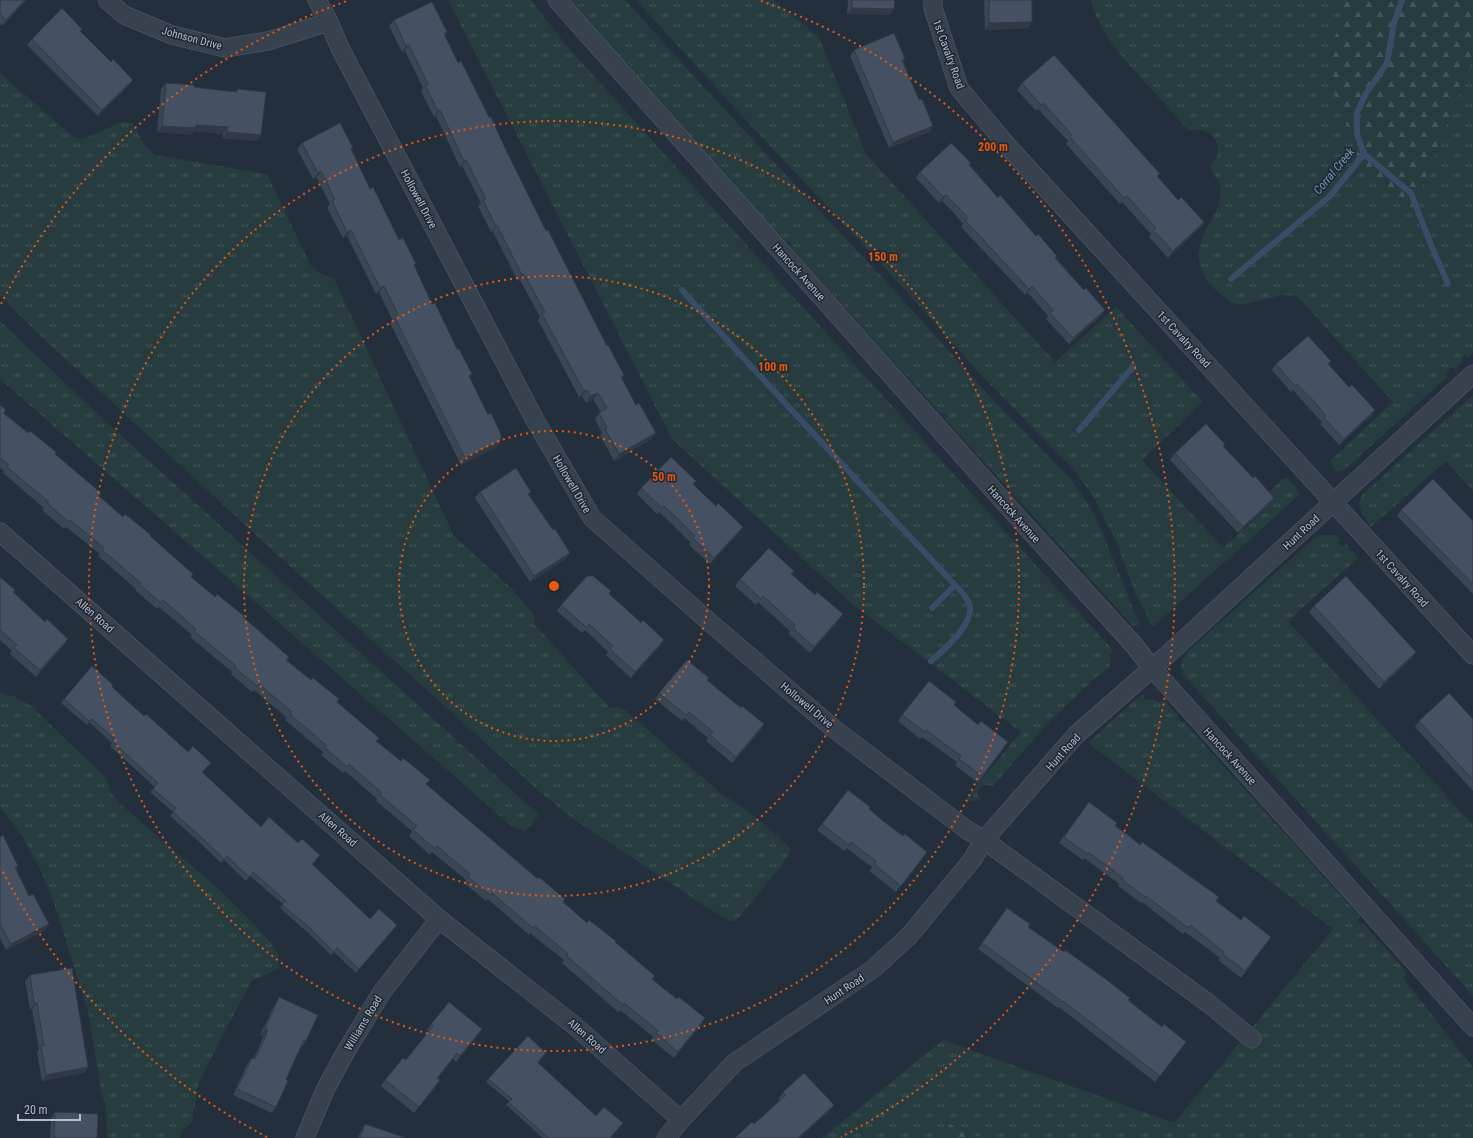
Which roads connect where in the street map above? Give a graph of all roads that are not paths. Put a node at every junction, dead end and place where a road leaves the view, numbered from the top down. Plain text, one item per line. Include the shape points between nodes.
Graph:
1 (107, 0) edge
2 (317, 0) edge
3 (557, 0) edge
4 (933, 0) edge
5 (329, 22) junction
6 (1473, 374) edge
7 (1333, 503) junction
8 (0, 532) edge
9 (1473, 655) edge
10 (1152, 668) junction
11 (984, 840) junction
12 (439, 919) junction
13 (1473, 1027) edge
14 (1252, 1039) dead end
15 (681, 1120) junction
16 (305, 1138) edge
17 (666, 1138) edge

1 - 5 street, Johnson Drive via 124,15 172,35 225,48 268,41
2 - 5 street, Hollowell Drive
3 - 10 street, Hancock Avenue
4 - 7 street, 1st Cavalry Road via 933,8 959,88 1005,143
5 - 11 street, Hollowell Drive via 340,48 535,420 592,518 833,728 967,830
6 - 7 street, Hunt Road
7 - 9 street, 1st Cavalry Road
7 - 10 street, Hunt Road
8 - 12 street, Allen Road
10 - 11 street, Hunt Road via 1076,736
10 - 13 street, Hancock Avenue
11 - 14 street, Hollowell Drive via 1208,1003
11 - 15 street, Hunt Road via 972,860 909,936 873,969 734,1063
12 - 15 street, Allen Road via 576,1026
12 - 16 street, Williams Road via 382,992 325,1090
15 - 17 street, Hunt Road

